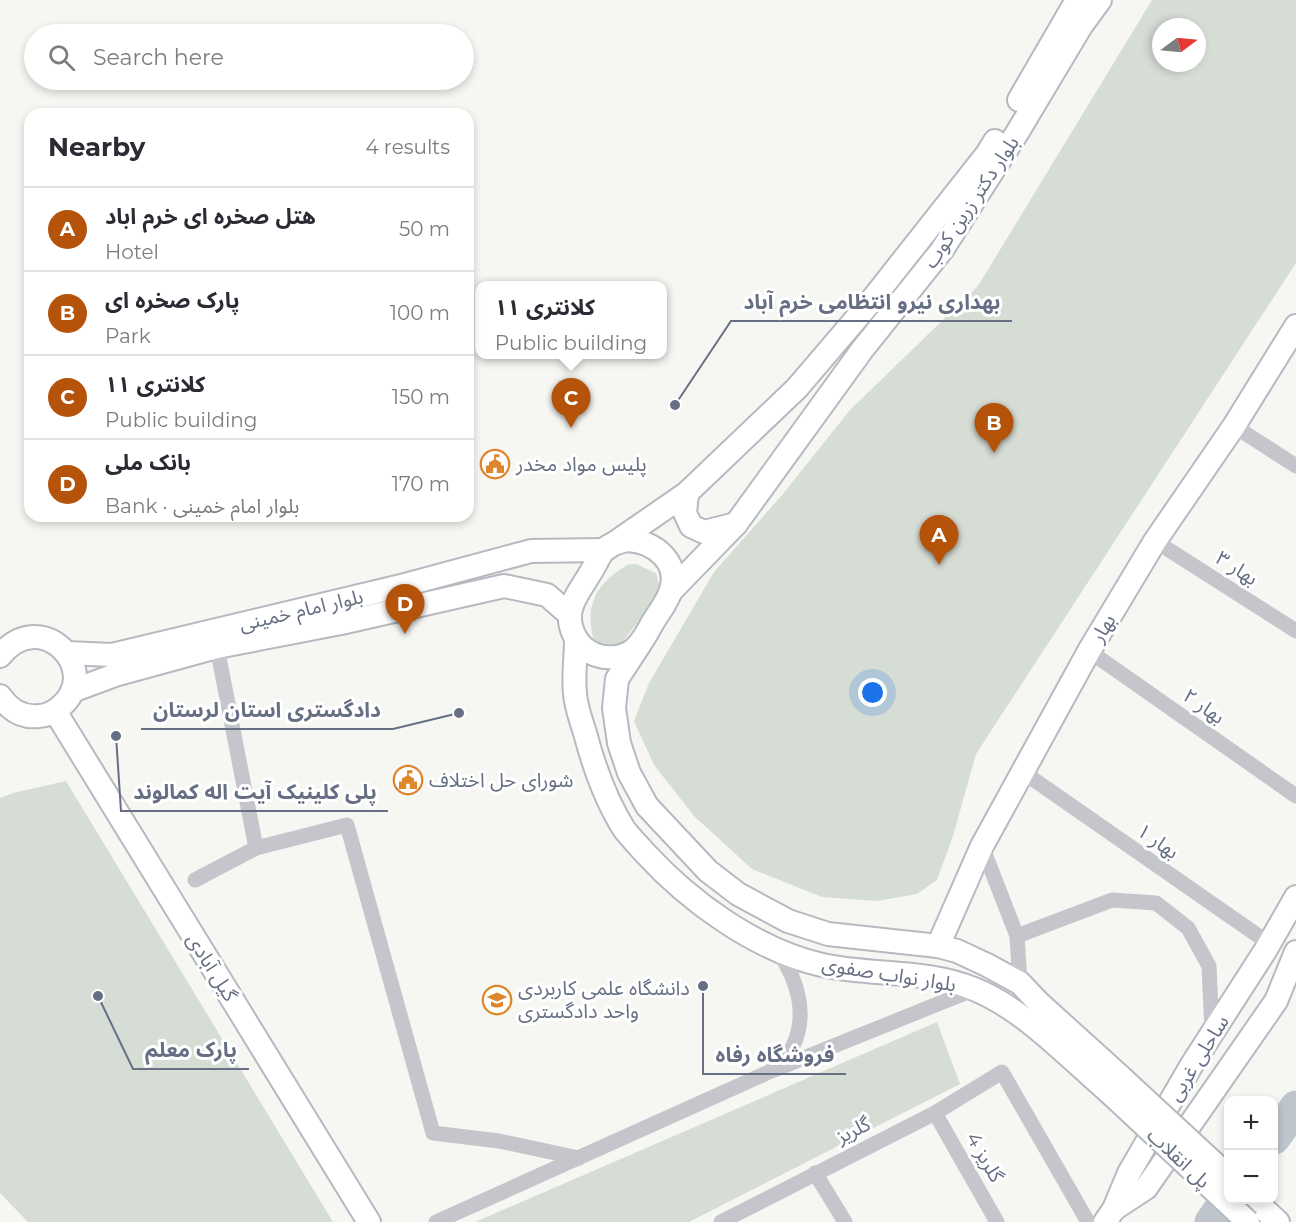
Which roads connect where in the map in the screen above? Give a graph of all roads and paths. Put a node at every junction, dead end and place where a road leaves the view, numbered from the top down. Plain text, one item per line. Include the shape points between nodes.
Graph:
1 (1077, 0) edge
2 (1100, 0) edge
3 (1296, 326) edge
4 (1234, 426) junction
5 (1296, 466) edge
6 (687, 493) junction
7 (736, 524) junction
8 (1155, 541) junction
9 (605, 549) junction
10 (671, 591) junction
11 (570, 615) junction
12 (1296, 631) edge
13 (576, 639) junction
14 (3, 644) edge
15 (640, 644) junction
16 (217, 647) junction
17 (1089, 651) junction
18 (68, 653) junction
19 (72, 691) junction
20 (0, 696) edge
21 (55, 711) junction
22 (1023, 772) junction
23 (1296, 796) edge
24 (982, 846) junction
25 (256, 848) junction
26 (195, 880) dead end
27 (1296, 897) edge
28 (1017, 936) junction
29 (1270, 944) junction
30 (938, 946) junction
31 (776, 948) junction
32 (1296, 952) edge
33 (1020, 983) junction
34 (975, 989) junction
35 (1213, 1033) junction
36 (769, 1072) junction
37 (1117, 1086) junction
38 (935, 1113) junction
39 (579, 1158) junction
40 (815, 1173) junction
41 (1224, 1173) edge
42 (1258, 1204) edge
43 (1109, 1216) edge
44 (369, 1222) edge
45 (436, 1222) edge
46 (721, 1222) edge
47 (844, 1222) edge
48 (997, 1222) edge
49 (1088, 1222) edge
50 (1248, 1222) edge
51 (1278, 1222) edge

1 - 6 main road, بلوار دکتر زرین کوب via 987,154 940,214 797,388
2 - 7 main road, بلوار دکتر زرین کوب via 942,250 862,350
3 - 4 main road, بهار
4 - 5 street
4 - 8 main road, بهار
6 - 7 main road via 685,513 691,526 704,532
6 - 9 main road, بلوار دکتر زرین کوب
7 - 10 main road, بلوار دکتر زرین کوب
8 - 12 street, بهار ۳
8 - 17 main road, بهار
9 - 10 main road via 627,540 653,545 669,565
9 - 11 main road via 572,603
9 - 18 main road, بلوار امام خمینی via 531,551 112,655
10 - 15 main road
11 - 13 main road
11 - 16 main road, بلوار امام خمینی via 547,595 504,586
13 - 15 main road via 595,655 607,658 631,652
13 - 31 main road, بلوار نواب صفوی via 575,694 591,757 603,790 625,830 689,895 724,921
14 - 18 main road via 33,636 52,641
15 - 30 main road, بلوار نواب صفوی via 617,679 614,708 619,742 629,773 647,806 676,839 738,894 788,921 828,934
16 - 19 main road, بلوار امام خمینی
16 - 25 street
17 - 22 main road, بهار
17 - 23 street, بهار ۲
18 - 19 main road via 75,678
19 - 21 main road via 66,703
20 - 21 main road via 17,713 29,717
21 - 44 main road, گیل آبادی
22 - 24 main road, بهار
22 - 29 street, بهار ۱
24 - 28 street
24 - 30 main road, بهار
25 - 26 street
25 - 39 street via 347,825 433,1132
27 - 29 main road, ساحلی غربی
28 - 33 street
28 - 35 street via 1112,900 1156,903 1188,928 1209,966
29 - 35 main road, ساحلی غربی
30 - 33 main road, بلوار نواب صفوی via 957,951
31 - 34 main road, بلوار نواب صفوی via 821,965 951,981
31 - 36 street via 790,968 799,994 800,1015 792,1049
32 - 43 main road via 1276,1000 1146,1188
33 - 37 main road, بلوار نواب صفوی
34 - 36 street
34 - 37 main road, بلوار نواب صفوی via 1000,1002
35 - 43 main road, ساحلی غربی via 1129,1173
36 - 39 street
37 - 41 main road, پل انقلاب, bridge
37 - 50 main road, پل انقلاب, bridge
38 - 40 street, گلریز
38 - 48 street, گلریز 4
38 - 49 street, گلریز via 1002,1072
39 - 45 street
40 - 46 street, گلریز
40 - 47 street
42 - 51 main road

